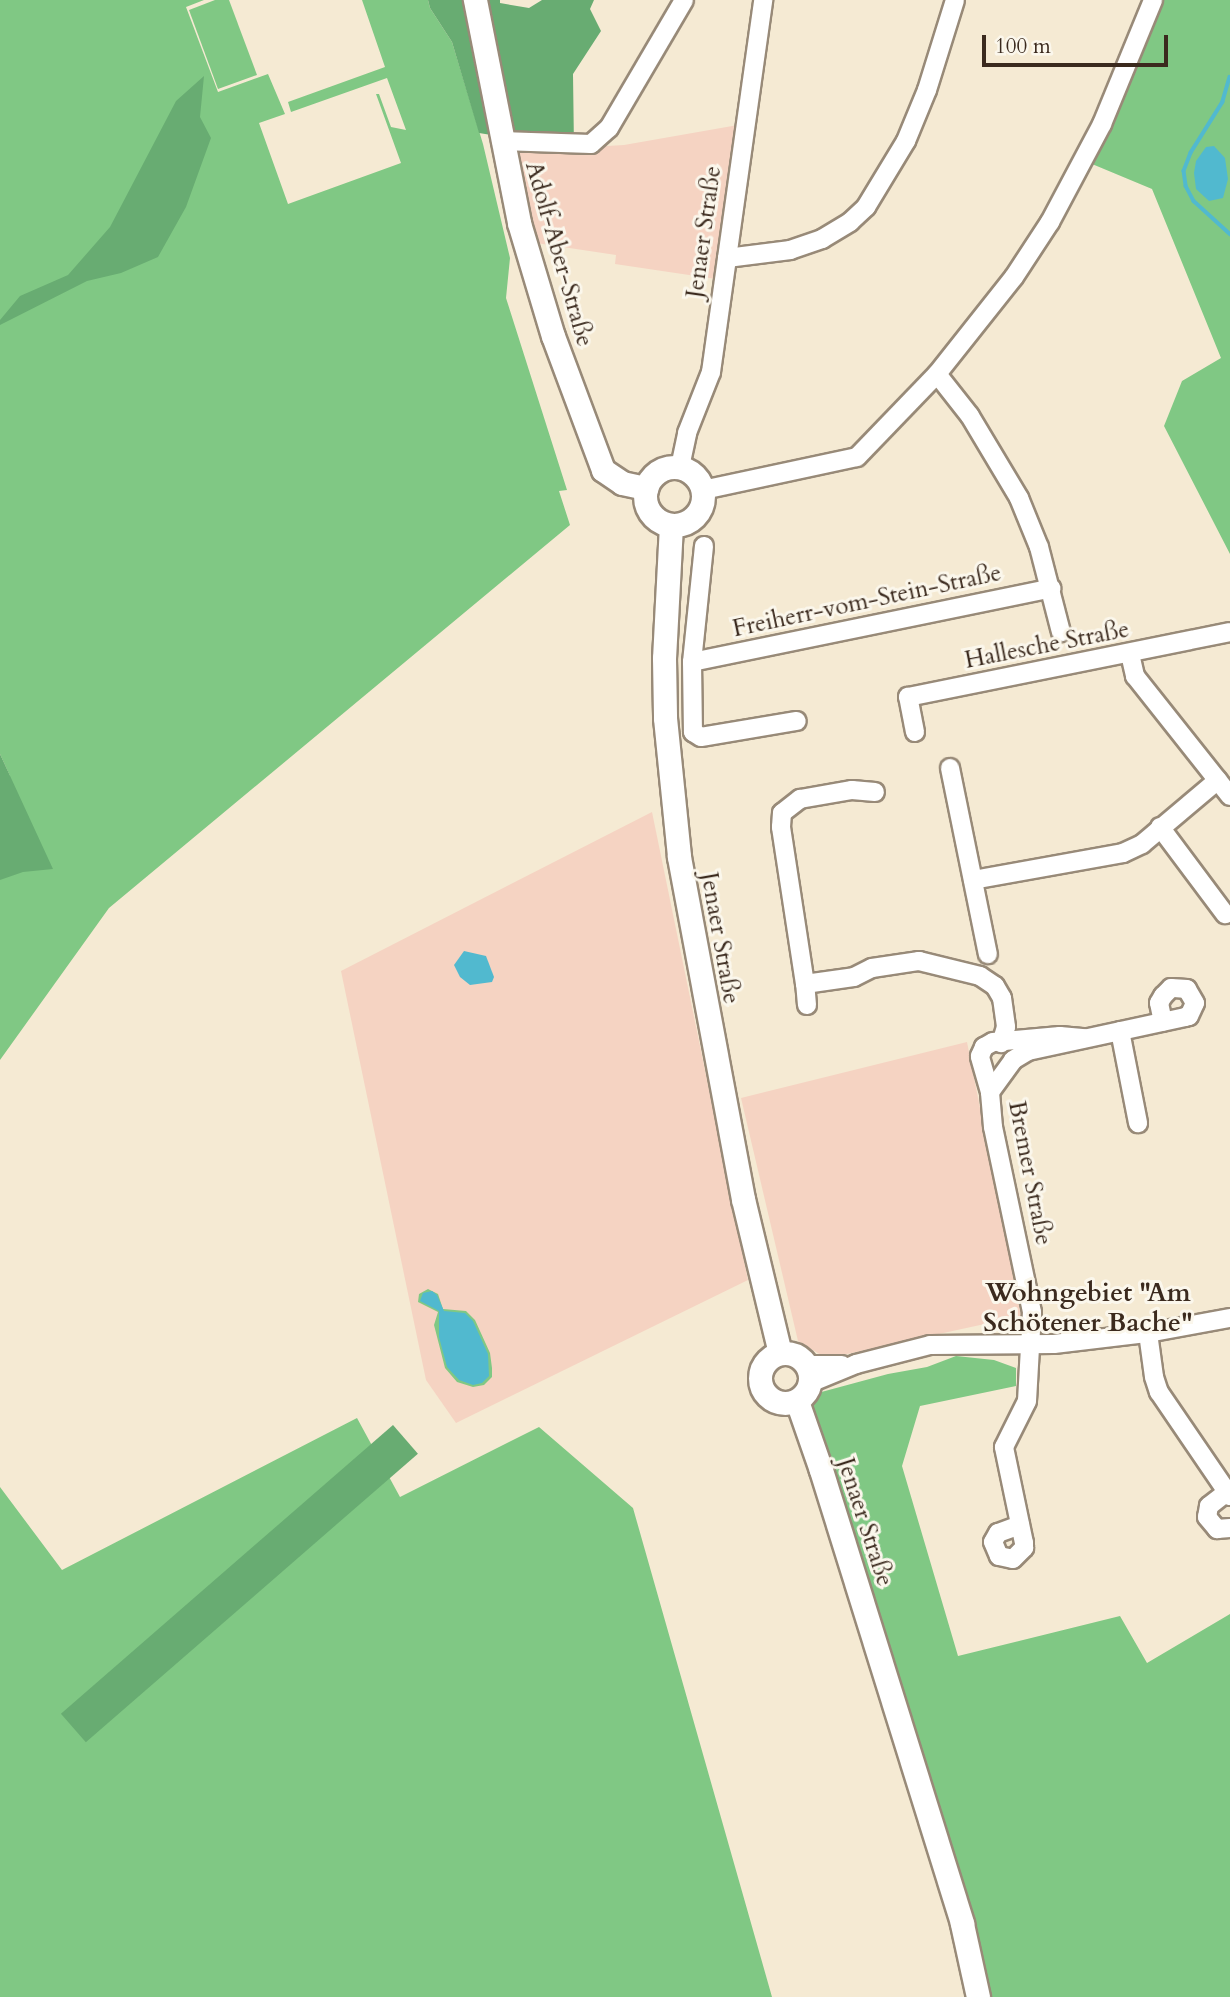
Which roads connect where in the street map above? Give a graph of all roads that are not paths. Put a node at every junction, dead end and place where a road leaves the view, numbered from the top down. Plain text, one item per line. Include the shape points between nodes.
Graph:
1 (475, 0) edge
2 (684, 0) edge
3 (763, 0) edge
4 (955, 0) edge
5 (1153, 0) edge
6 (502, 141) junction
7 (727, 258) junction
8 (937, 374) junction
9 (680, 467) junction
10 (646, 488) junction
11 (704, 490) junction
12 (671, 525) junction
13 (704, 546) dead end
14 (1051, 588) junction
15 (1061, 632) dead end
16 (1230, 632) edge
17 (1130, 654) junction
18 (692, 662) junction
19 (797, 721) dead end
20 (915, 732) dead end
21 (950, 768) dead end
22 (1218, 780) junction
23 (875, 792) dead end
24 (1230, 796) edge
25 (1160, 827) junction
26 (973, 880) junction
27 (1224, 914) dead end
28 (988, 954) dead end
29 (805, 984) junction
30 (807, 1005) dead end
31 (1163, 1022) dead end
32 (1120, 1031) junction
33 (1085, 1038) junction
34 (1002, 1044) junction
35 (1013, 1060) junction
36 (990, 1092) junction
37 (1138, 1123) dead end
38 (1230, 1318) edge
39 (1148, 1333) junction
40 (1030, 1345) junction
41 (780, 1353) junction
42 (804, 1383) junction
43 (1229, 1494) edge
44 (1020, 1525) dead end
45 (1230, 1528) edge
46 (978, 1997) edge

1 - 6 main road, Adolf-Aber-Straße
2 - 6 street via 609,128 591,144
3 - 7 street, Jenaer Straße
4 - 7 street via 906,141 866,206 822,239 790,250
5 - 8 street via 1102,124 1050,222 1014,277
6 - 10 main road, Adolf-Aber-Straße via 535,280 593,449 603,470 622,483
7 - 9 street, Jenaer Straße via 711,372 687,433
8 - 11 street via 858,457
8 - 14 street via 970,416 1013,487
9 - 10 main road via 655,473
9 - 11 main road via 695,475
10 - 12 main road via 650,512
11 - 12 main road via 696,516
12 - 41 main road, Jenaer Straße via 665,706 679,857 743,1199
13 - 18 street, Freiherr-vom-Stein-Straße
14 - 15 street
14 - 18 street, Freiherr-vom-Stein-Straße
16 - 17 street, Hallesche Straße
17 - 20 street, Hallesche Straße via 908,698
17 - 22 street via 1135,676
18 - 19 street, Freiherr-vom-Stein-Straße via 691,720 693,732 701,737
21 - 26 street
22 - 24 street
22 - 25 street
23 - 29 street via 852,790 800,799 782,813
25 - 26 street via 1142,844 1122,853
25 - 27 street
26 - 28 street
29 - 30 street
29 - 34 street via 919,961 980,976 995,986 1002,998 1006,1027
31 - 32 street
32 - 33 street
32 - 37 street
33 - 34 street via 1012,1039
33 - 35 street via 1028,1051
34 - 35 street
34 - 36 street, Bremer Straße via 988,1044 980,1056
35 - 36 street, Bremer Straße
36 - 40 street, Bremer Straße via 1032,1312
38 - 39 street
39 - 40 street
39 - 43 street via 1159,1392
40 - 42 street via 930,1345
40 - 44 street, Bremer Straße via 1027,1401 1004,1447
41 - 42 main road via 797,1356
41 - 42 main road via 761,1369 762,1388 776,1402
42 - 46 main road, Jenaer Straße via 881,1660 962,1924
43 - 45 street via 1212,1502 1207,1517 1217,1529

